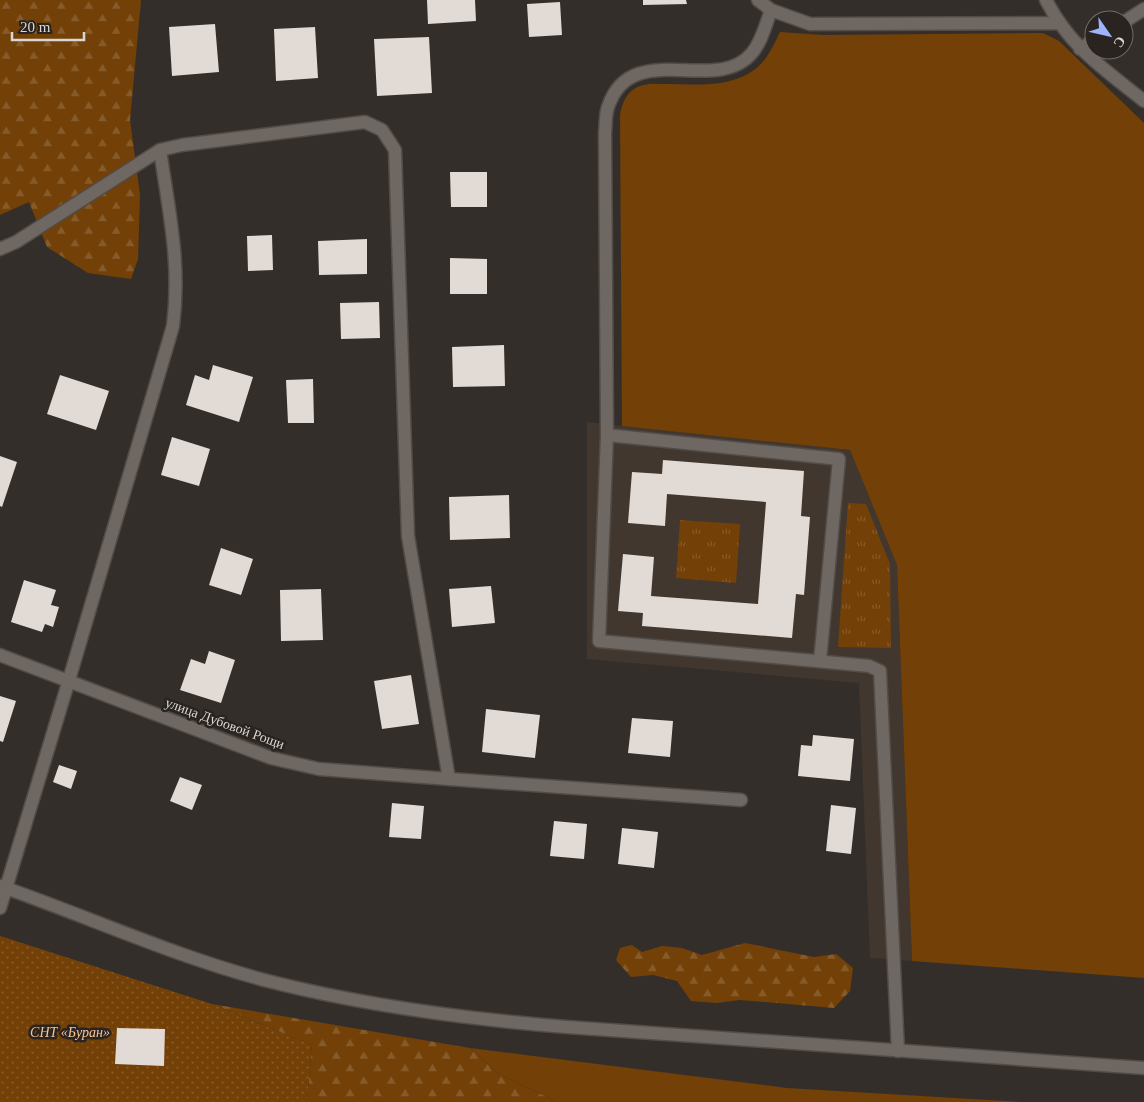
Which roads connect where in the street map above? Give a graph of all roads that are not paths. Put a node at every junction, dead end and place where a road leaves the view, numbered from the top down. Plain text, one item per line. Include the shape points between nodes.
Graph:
1 (758, 0) edge
2 (1046, 0) edge
3 (771, 10) junction
4 (1058, 24) junction
5 (1084, 46) edge
6 (1080, 49) junction
7 (1144, 101) edge
8 (160, 150) junction
9 (0, 249) edge
10 (607, 435) junction
11 (0, 655) edge
12 (820, 661) junction
13 (69, 680) junction
14 (449, 779) junction
15 (741, 800) dead end
16 (4, 887) edge
17 (0, 908) edge
18 (898, 1051) junction
19 (1144, 1068) edge

1 - 3 street
2 - 4 street
3 - 4 street via 810,24
3 - 10 street via 763,35 752,54 734,64 712,70 656,69 634,75 617,89 607,108
4 - 6 street
5 - 6 street
6 - 7 street
8 - 9 street
8 - 13 street via 177,260 173,326
8 - 14 street via 365,122 382,130 395,150 408,536
10 - 12 street via 599,641
10 - 12 street via 839,459
11 - 13 street, улица Дубовой Рощи
12 - 18 street via 876,668 882,679
13 - 14 street, улица Дубовой Рощи via 271,758 319,769
13 - 16 street
14 - 15 street, улица Дубовой Рощи
16 - 17 street
16 - 18 street via 198,959 267,980 384,1006 492,1021
18 - 19 street

